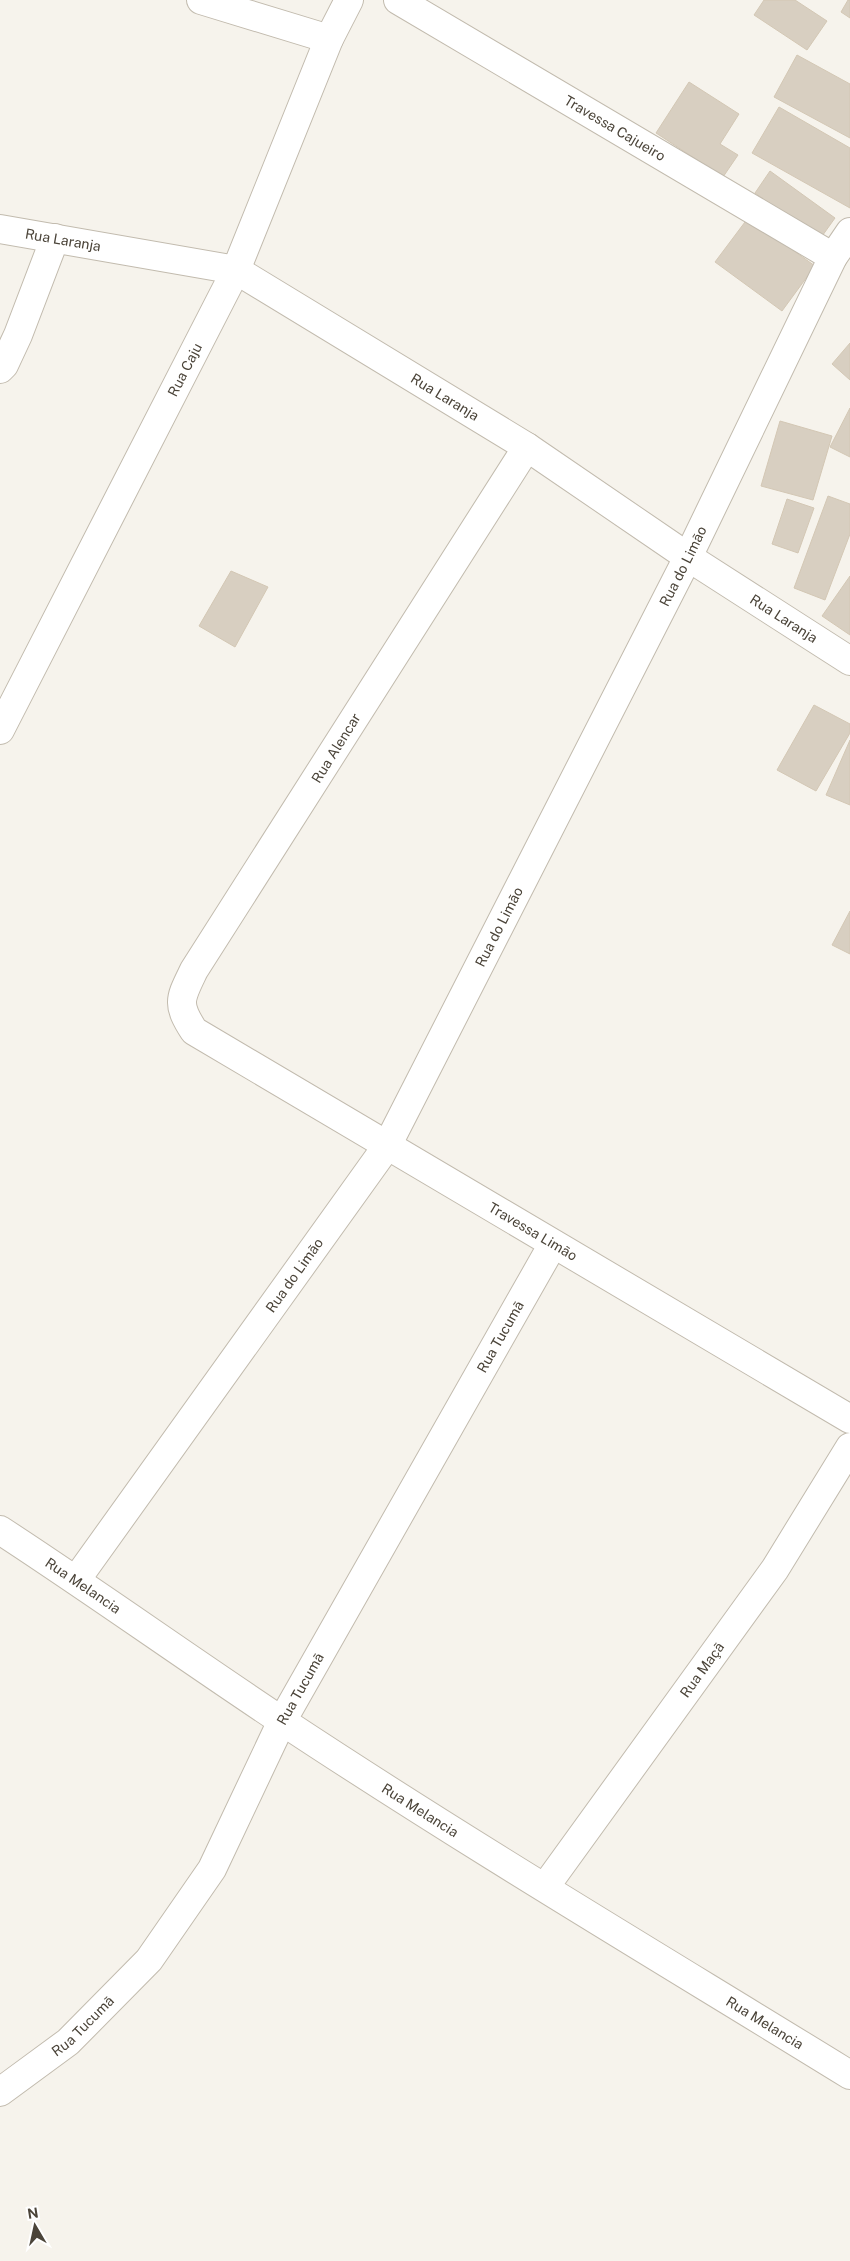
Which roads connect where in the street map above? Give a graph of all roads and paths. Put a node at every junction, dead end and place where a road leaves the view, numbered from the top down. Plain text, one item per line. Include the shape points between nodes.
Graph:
1 (201, 0) edge
2 (349, 0) edge
3 (398, 0) edge
4 (329, 39) junction
5 (0, 228) edge
6 (850, 232) edge
7 (55, 238) junction
8 (833, 257) junction
9 (236, 270) junction
10 (0, 369) edge
11 (527, 447) junction
12 (688, 556) junction
13 (850, 661) edge
14 (0, 730) edge
15 (217, 1044) joint
16 (387, 1146) junction
17 (553, 1244) junction
18 (850, 1419) edge
19 (850, 1447) edge
20 (0, 1530) edge
21 (76, 1580) junction
22 (282, 1721) junction
23 (545, 1887) junction
24 (850, 2075) edge
25 (0, 2092) edge

1 - 4 street
2 - 4 street, Rua Caju
3 - 8 street, Travessa Cajueiro
4 - 9 street, Rua Caju
5 - 7 street, Rua Laranja
6 - 8 street, Rua do Limão
7 - 9 street, Rua Laranja
7 - 10 street via 18,335
8 - 12 street, Rua do Limão
9 - 11 street, Rua Laranja
9 - 14 street, Rua Caju
11 - 12 street, Rua Laranja
11 - 15 street, Rua Alencar via 194,970 181,996 183,1014 194,1031
12 - 13 street, Rua Laranja
12 - 16 street, Rua do Limão
15 - 16 street, Travessa Limão
16 - 17 street, Travessa Limão
16 - 21 street, Rua do Limão
17 - 18 street, Travessa Limão
17 - 22 street, Rua Tucumã
19 - 23 street, Rua Maçã via 775,1569
20 - 21 street, Rua Melancia
21 - 22 street, Rua Melancia
22 - 23 street, Rua Melancia
22 - 25 street, Rua Tucumã via 212,1869 149,1960 68,2042
23 - 24 street, Rua Melancia

